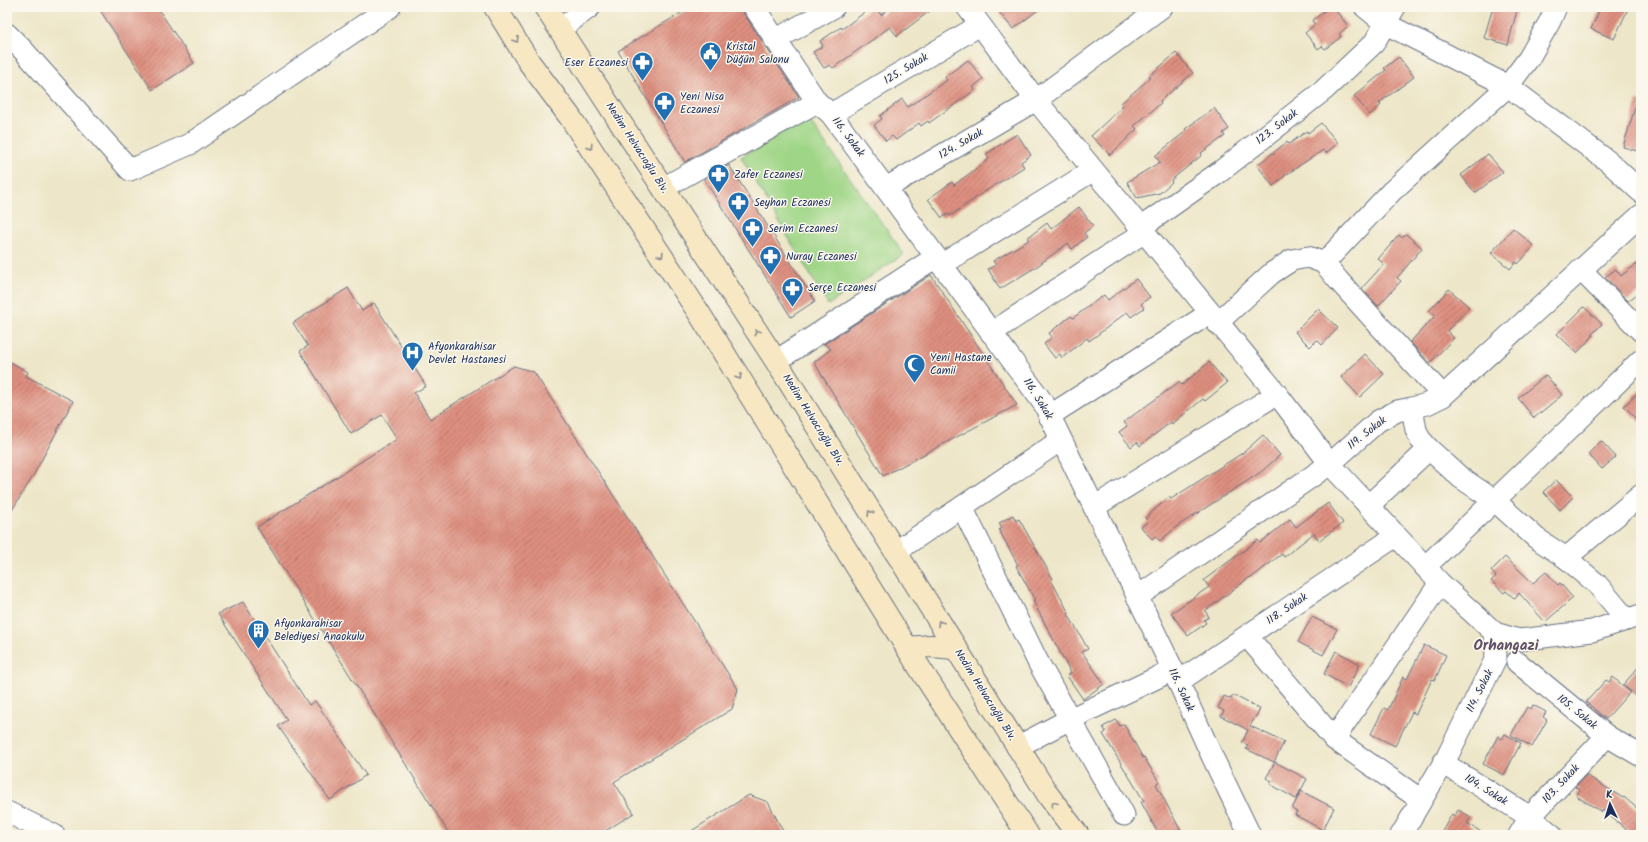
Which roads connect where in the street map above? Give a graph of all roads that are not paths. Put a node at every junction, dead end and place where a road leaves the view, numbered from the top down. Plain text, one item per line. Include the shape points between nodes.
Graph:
1 (390, 7) edge
2 (495, 7) edge
3 (545, 7) edge
4 (590, 7) edge
5 (754, 7) edge
6 (834, 7) edge
7 (1162, 7) edge
8 (1365, 7) edge
9 (1556, 7) edge
10 (973, 12) edge
11 (1390, 16) edge
12 (560, 29) junction
13 (7, 34) edge
14 (775, 40) junction
15 (1508, 86) junction
16 (1036, 100) junction
17 (824, 108) junction
18 (1092, 171) junction
19 (663, 188) junction
20 (886, 188) junction
21 (1641, 192) edge
22 (1641, 215) edge
23 (1141, 230) junction
24 (939, 261) junction
25 (1324, 263) junction
26 (1581, 270) junction
27 (1213, 318) junction
28 (1641, 331) edge
29 (991, 333) junction
30 (776, 361) junction
31 (1637, 372) edge
32 (1277, 394) junction
33 (1443, 396) junction
34 (1412, 408) junction
35 (1049, 416) junction
36 (1061, 440) junction
37 (1429, 449) junction
38 (1330, 464) junction
39 (1641, 495) edge
40 (1494, 500) junction
41 (1368, 506) junction
42 (962, 507) junction
43 (1094, 507) junction
44 (1396, 536) junction
45 (895, 552) junction
46 (1566, 558) junction
47 (1425, 567) junction
48 (1440, 583) junction
49 (1137, 597) junction
50 (1634, 618) edge
51 (1495, 633) junction
52 (1246, 636) junction
53 (1519, 640) junction
54 (907, 648) junction
55 (955, 648) junction
56 (1496, 658) junction
57 (1517, 662) junction
58 (1175, 676) junction
59 (1070, 719) junction
60 (1607, 736) junction
61 (1334, 739) junction
62 (1017, 747) junction
63 (1641, 756) edge
64 (1443, 764) junction
65 (1421, 800) junction
66 (7, 812) edge
67 (1124, 815) dead end
68 (1530, 817) junction
69 (54, 835) edge
70 (1028, 835) edge
71 (1078, 835) edge
72 (1250, 835) edge
73 (1401, 835) edge
74 (1518, 835) edge
75 (1552, 835) edge

1 - 13 street via 190,144 130,170
2 -> 54 main road via 529,62 570,117 700,313
3 - 12 main road, Nedim Helvacıoğlu Blv.
4 - 12 street
5 - 14 street, 116. Sokak
6 - 14 street
7 - 16 street, 124. Sokak
8 - 11 street
9 - 15 street via 1529,58
10 - 16 street
10 - 17 street, 125. Sokak
11 - 15 street
11 - 23 street, 123. Sokak via 1374,43 1324,90
12 - 19 main road, Nedim Helvacıoğlu Blv.
14 - 17 street, 116. Sokak
15 - 21 street via 1609,162
15 - 25 street via 1392,191
16 - 18 street
16 - 20 street, 124. Sokak
17 - 19 street, 125. Sokak
17 - 20 street, 116. Sokak
18 - 23 street
18 - 24 street
30 -> 19 main road, Nedim Helvacıoğlu Blv.
20 - 24 street, 116. Sokak
22 - 26 street, 119. Sokak
23 - 27 street
23 - 29 street, 123. Sokak
24 - 29 street, 116. Sokak
24 - 30 street
25 - 27 street via 1308,257 1292,260
25 - 33 street
26 - 28 street
26 - 33 street, 119. Sokak
27 - 32 street
27 - 35 street
29 - 35 street, 116. Sokak via 1044,404
45 -> 30 main road, Nedim Helvacıoğlu Blv.
31 - 40 street
32 - 38 street
32 - 43 street
33 - 34 street, 119. Sokak
34 - 37 street via 1416,430
34 - 38 street, 119. Sokak via 1397,411 1378,421
35 - 36 street, 116. Sokak
36 - 42 street
36 - 43 street, 116. Sokak
37 - 40 street via 1461,478
37 - 41 street
38 - 41 street
38 - 49 street, 119. Sokak
39 - 46 street
40 - 46 street via 1536,538
40 - 47 street
41 - 44 street
42 - 45 street
42 - 59 street via 1038,662
43 - 49 street, 116. Sokak
44 - 47 street
44 - 52 street, 118. Sokak
55 -> 45 main road, Nedim Helvacıoğlu Blv.
46 - 50 street
47 - 48 street
48 - 51 street
48 - 61 street
49 - 58 street, 116. Sokak
50 - 53 street via 1592,632
51 - 53 street
51 - 56 street, 114. Sokak
52 - 58 street, 118. Sokak
52 - 61 street
53 - 57 street
54 - 55 main road
54 - 70 main road
55 - 62 main road, Nedim Helvacıoğlu Blv.
56 - 57 street
56 - 64 street, 114. Sokak
57 - 60 street, 105. Sokak
58 - 59 street, 118. Sokak
58 - 72 street, 116. Sokak
59 - 62 street, 118. Sokak
59 - 67 street
60 - 63 street, 105. Sokak
60 - 68 street, 103. Sokak
61 - 65 street
71 -> 62 main road, Nedim Helvacıoğlu Blv.
64 - 65 street, 114. Sokak
64 - 68 street, 104. Sokak
65 - 73 street, 114. Sokak
66 - 69 street
68 - 74 street, 103. Sokak
68 - 75 street, 104. Sokak

